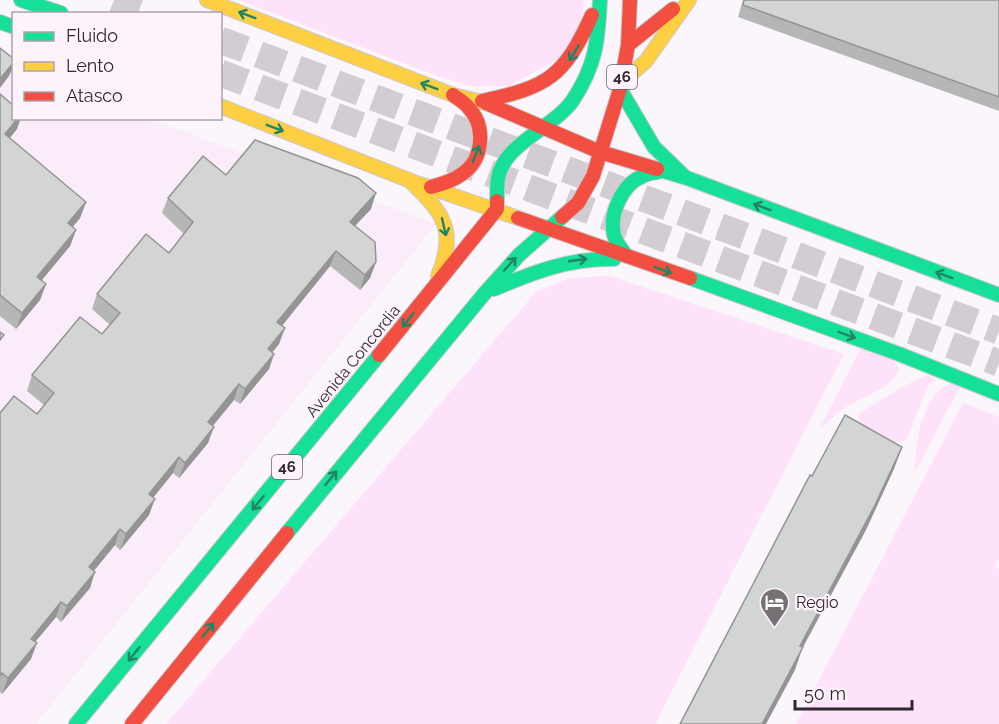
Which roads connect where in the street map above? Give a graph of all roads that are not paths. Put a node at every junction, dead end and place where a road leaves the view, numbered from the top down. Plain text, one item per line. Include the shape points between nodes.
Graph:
1 (21, 0) edge
2 (207, 0) edge
3 (599, 0) edge
4 (630, 0) edge
5 (684, 0) edge
6 (690, 0) edge
7 (58, 12) edge
8 (628, 45) junction
9 (621, 86) junction
10 (453, 95) junction
11 (482, 102) junction
12 (222, 107) edge
13 (543, 128) junction
14 (600, 152) junction
15 (661, 171) junction
16 (687, 178) junction
17 (411, 181) junction
18 (431, 187) junction
19 (497, 209) junction
20 (549, 229) junction
21 (626, 255) junction
22 (639, 261) junction
23 (431, 292) junction
24 (484, 294) junction
25 (999, 295) edge
26 (999, 394) edge
27 (76, 724) edge
28 (132, 724) edge

1 - 7 main road
10 -> 2 main road
3 -> 11 main road via 563,69 530,90
3 - 13 main road, 46 via 594,59 572,101
4 - 8 main road, 46
5 - 8 main road
6 - 9 main road via 646,61
8 - 9 main road, 46
9 - 14 main road, 46
9 - 16 main road via 654,147
10 - 11 main road
18 -> 10 main road via 466,171 479,150 481,134 474,118
11 - 13 main road
12 -> 17 main road
13 - 14 main road
13 - 19 main road, 46 via 517,147 502,166
14 - 15 main road
14 - 20 main road, 46 via 587,189
15 - 16 main road
15 - 21 main road via 631,184 619,199 613,229
25 -> 16 main road
17 - 18 main road
17 -> 23 main road via 441,213 447,234 443,267
18 - 19 main road
19 - 20 main road
19 - 23 main road, Avenida Concordia / 46
20 - 21 main road
24 -> 20 main road, 46
21 - 22 main road
24 -> 22 main road via 562,262 597,258
22 -> 26 main road
23 -> 27 main road, Avenida Concordia / 46
28 -> 24 main road, 46

